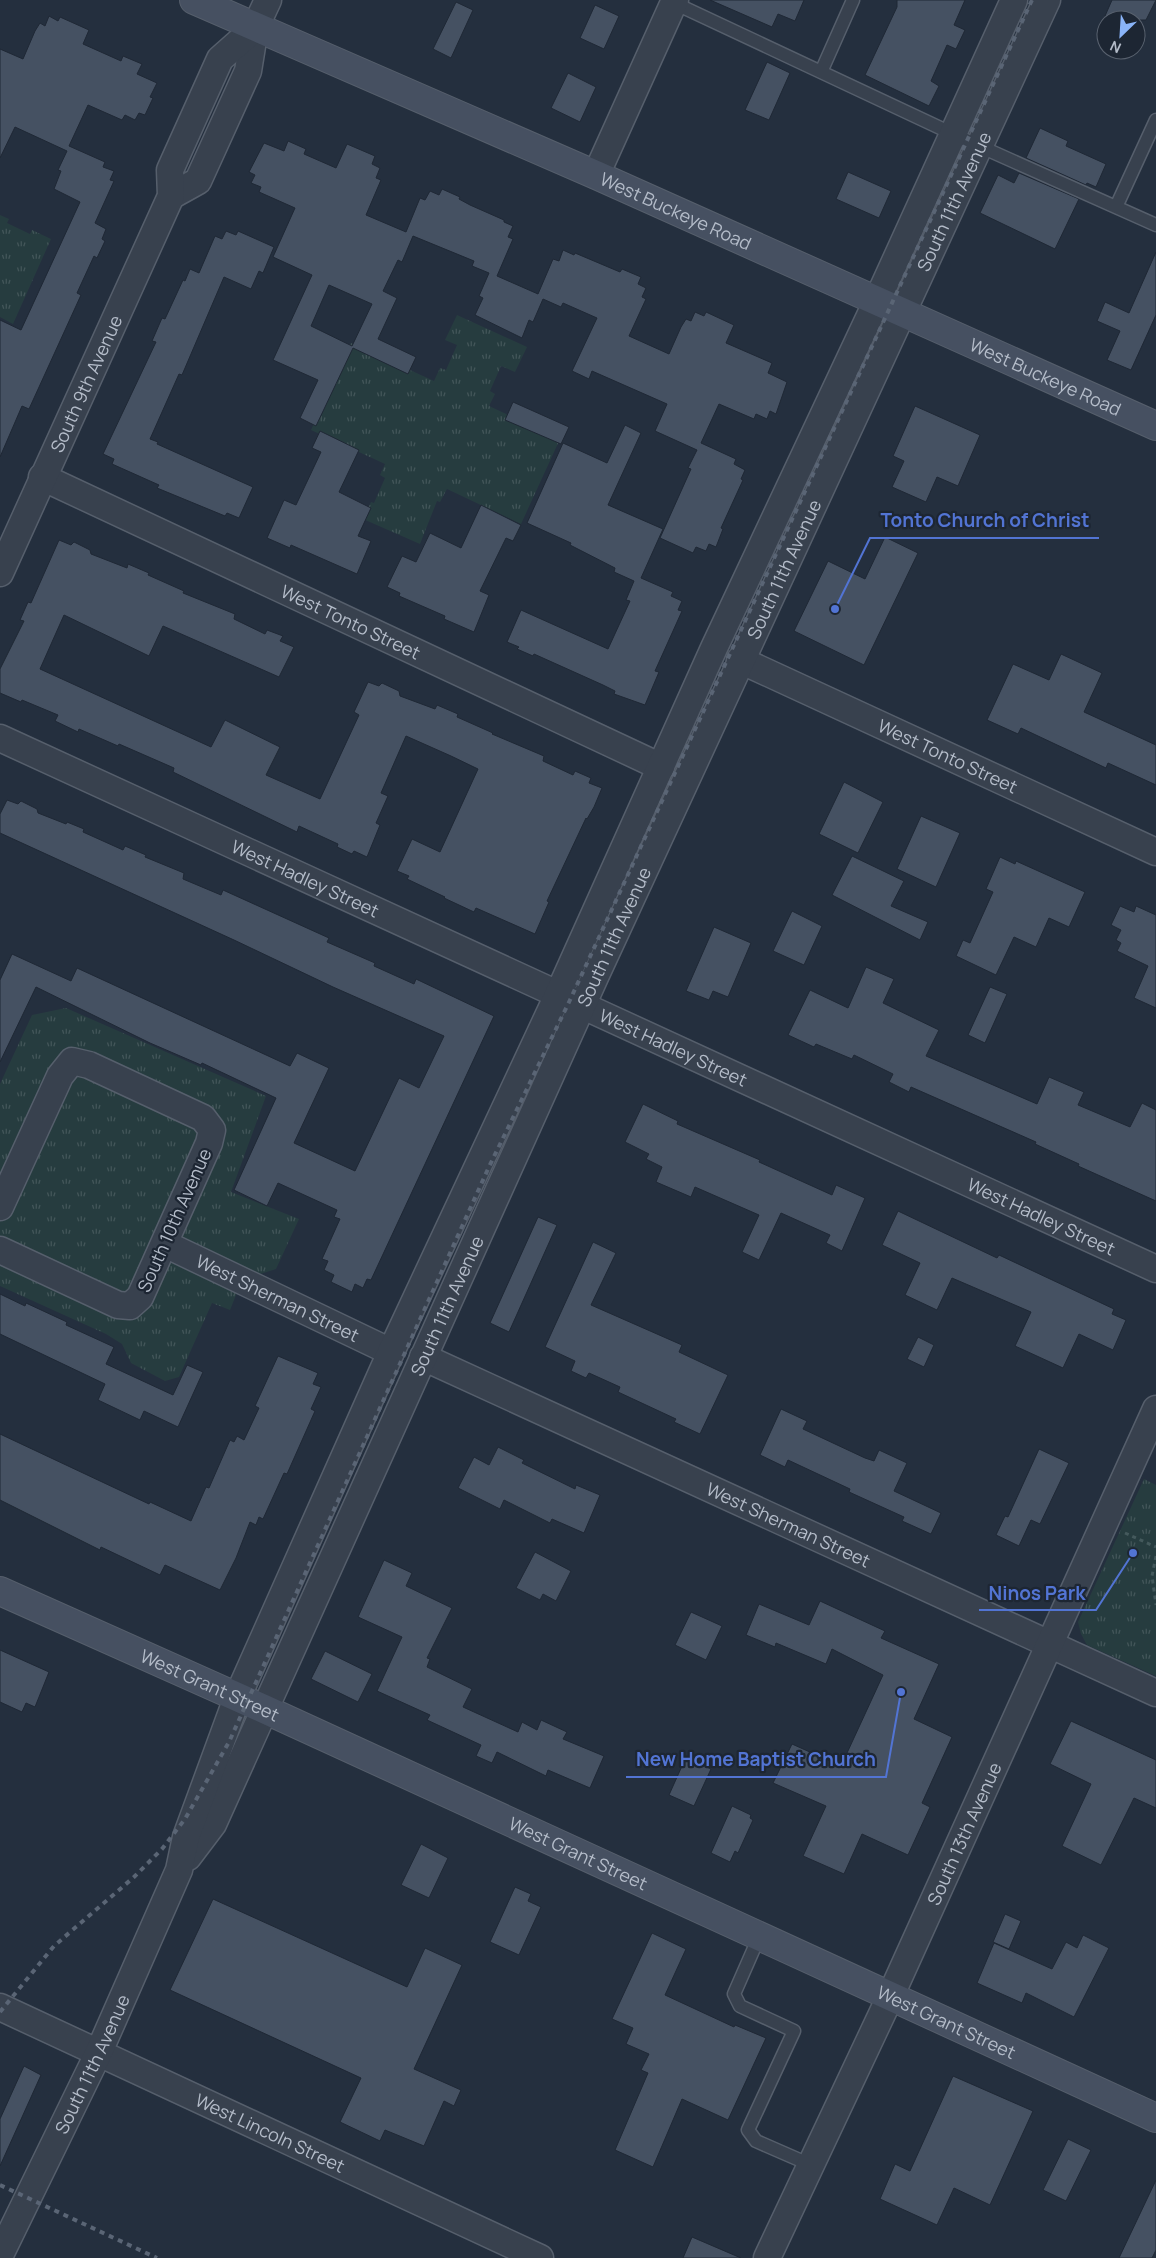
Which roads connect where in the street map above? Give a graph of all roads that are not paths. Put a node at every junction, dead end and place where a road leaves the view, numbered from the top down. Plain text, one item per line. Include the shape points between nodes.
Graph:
1 (194, 0) edge
2 (268, 0) edge
3 (854, 0) edge
4 (1014, 0) edge
5 (1047, 0) edge
6 (674, 2) edge
7 (255, 28) junction
8 (820, 72) junction
9 (1156, 120) edge
10 (952, 134) junction
11 (980, 146) junction
12 (596, 174) junction
13 (1116, 208) junction
14 (1156, 225) edge
15 (877, 301) junction
16 (903, 312) junction
17 (1156, 426) edge
18 (42, 477) junction
19 (0, 573) edge
20 (740, 660) junction
21 (0, 738) edge
22 (660, 767) junction
23 (1156, 852) edge
24 (558, 995) junction
25 (582, 1005) junction
26 (7, 1172) edge
27 (0, 1208) edge
28 (164, 1244) junction
29 (0, 1250) edge
30 (1156, 1269) edge
31 (391, 1352) junction
32 (423, 1357) junction
33 (1156, 1409) edge
34 (0, 1591) edge
35 (1049, 1644) junction
36 (1156, 1693) edge
37 (237, 1698) junction
38 (264, 1710) junction
39 (179, 1870) junction
40 (760, 1937) junction
41 (890, 1997) junction
42 (0, 2007) edge
43 (98, 2054) junction
44 (1156, 2118) edge
45 (810, 2165) junction
46 (0, 2255) edge
47 (540, 2258) edge
48 (767, 2258) edge

1 - 7 main road, West Buckeye Road
2 - 7 street, South 9th Avenue
3 - 8 lane
4 - 10 street, South 11th Avenue
5 - 11 street, South 11th Avenue
6 - 8 lane
6 - 12 street
7 - 12 main road, West Buckeye Road
7 - 18 street, South 9th Avenue via 248,71 198,181 171,196
8 - 10 lane
9 - 13 lane
10 - 11 lane
10 - 15 street, South 11th Avenue
11 - 13 lane
11 - 16 street, South 11th Avenue
12 - 15 main road, West Buckeye Road
13 - 14 lane
15 - 16 main road, West Buckeye Road
15 - 22 street, South 11th Avenue
16 - 17 main road, West Buckeye Road
16 - 20 street, South 11th Avenue
18 - 19 street, South 9th Avenue
18 - 22 street, West Tonto Street
20 - 23 street, West Tonto Street
20 - 25 street, South 11th Avenue
21 - 24 street, West Hadley Street
22 - 24 street, South 11th Avenue
24 - 25 street, West Hadley Street
24 - 31 street, South 11th Avenue
25 - 30 street, West Hadley Street
25 - 32 street, South 11th Avenue
26 - 27 street
26 - 28 street, South 10th Avenue via 60,1076 72,1062 89,1065 203,1118 212,1130 210,1143
28 - 29 street, South 10th Avenue via 140,1297 130,1306 118,1305
28 - 31 street, West Sherman Street
31 - 37 street, South 11th Avenue
32 - 35 street, West Sherman Street
32 - 38 street, South 11th Avenue
33 - 35 street, South 13th Avenue
34 - 37 main road, West Grant Street
35 - 36 street, West Sherman Street
35 - 41 street, South 13th Avenue
37 - 38 main road, West Grant Street
37 - 39 street, South 11th Avenue via 186,1837
38 - 39 street, South 11th Avenue via 213,1824
38 - 40 main road, West Grant Street
39 - 43 street, South 11th Avenue
40 - 41 main road, West Grant Street
40 - 45 lane via 734,1994 740,2006 794,2031 748,2130 756,2141
41 - 44 main road, West Grant Street
41 - 45 street, South 13th Avenue
42 - 43 street, West Lincoln Street
43 - 46 street, South 11th Avenue
43 - 47 street, West Lincoln Street
45 - 48 street, South 13th Avenue

